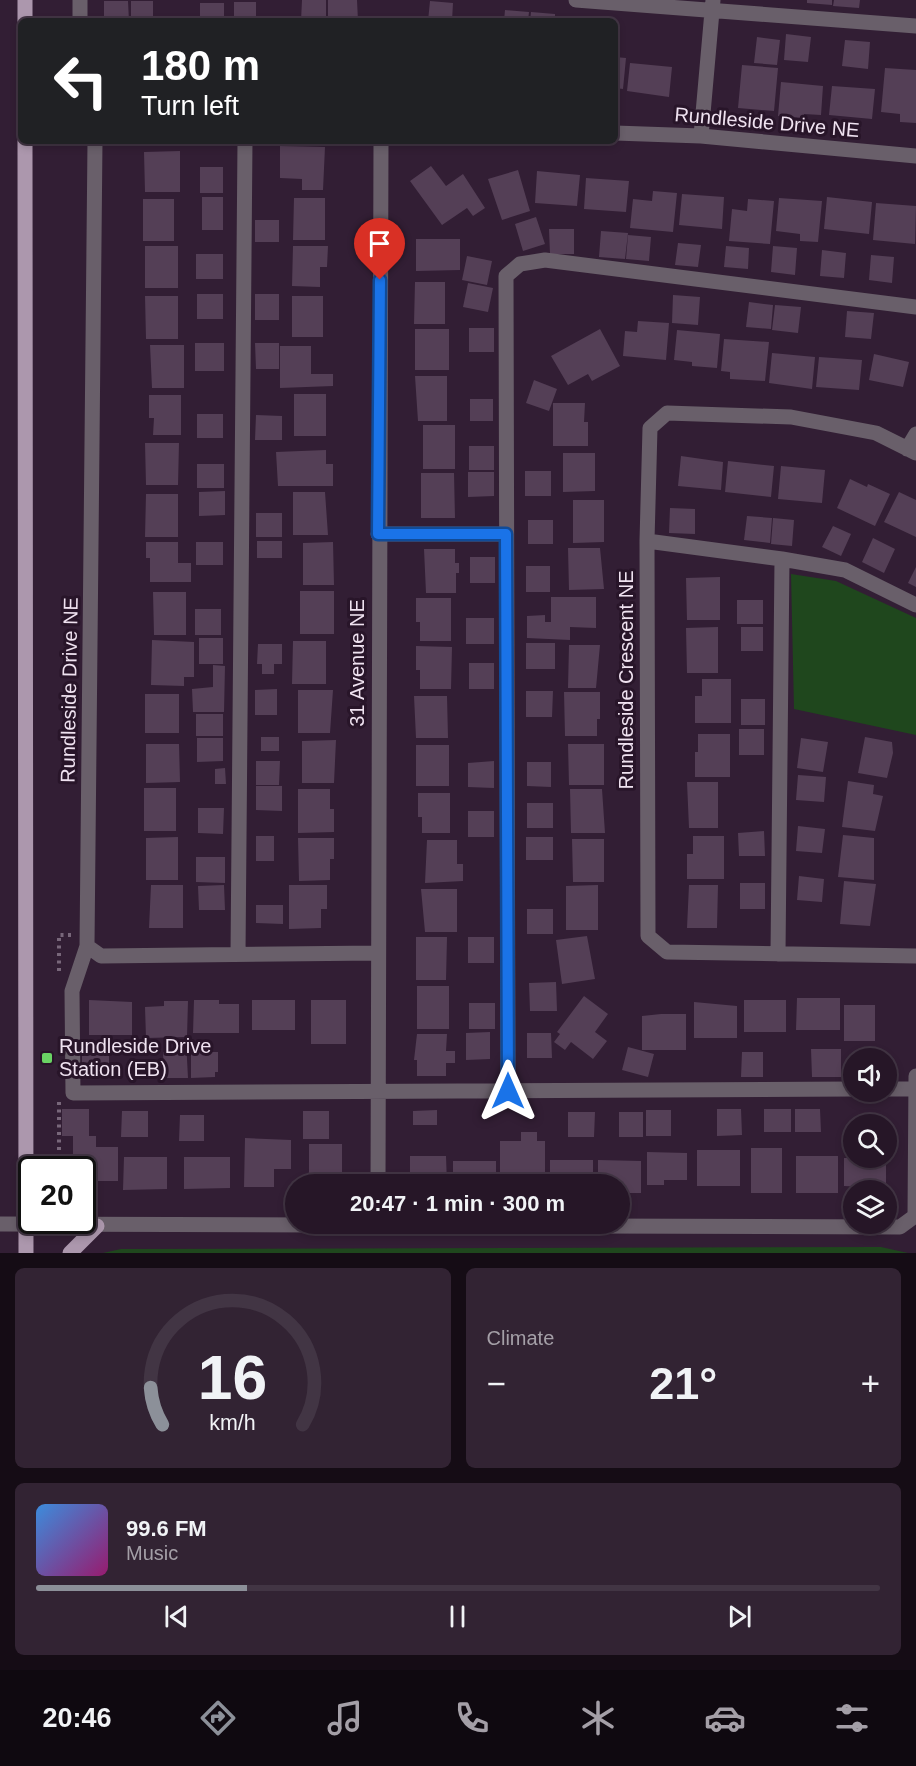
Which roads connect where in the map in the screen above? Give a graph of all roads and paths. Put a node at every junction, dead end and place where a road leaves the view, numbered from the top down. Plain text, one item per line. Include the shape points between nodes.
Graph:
1 (26, 0) edge
2 (80, 0) edge
3 (576, 0) edge
4 (712, 4) edge
5 (26, 18) edge
6 (80, 18) edge
7 (916, 26) edge
8 (618, 133) edge
9 (700, 136) junction
10 (25, 144) edge
11 (95, 144) edge
12 (245, 144) edge
13 (381, 144) edge
14 (916, 156) edge
15 (916, 307) edge
16 (916, 434) edge
17 (912, 451) edge
18 (378, 534) junction
19 (506, 534) junction
20 (647, 541) junction
21 (782, 559) junction
22 (916, 605) edge
23 (87, 946) junction
24 (377, 953) junction
25 (238, 954) junction
26 (778, 954) junction
27 (916, 956) edge
28 (916, 1076) edge
29 (843, 1089) edge
30 (897, 1089) edge
31 (916, 1089) edge
32 (378, 1091) junction
33 (508, 1091) junction
34 (25, 1156) edge
35 (378, 1174) edge
36 (915, 1217) edge
37 (0, 1224) edge
38 (18, 1224) edge
39 (285, 1225) edge
40 (96, 1226) edge
41 (630, 1226) edge
42 (25, 1234) edge
43 (88, 1234) edge
44 (26, 1253) edge
45 (70, 1253) edge

1 - 5 main road
2 - 6 street
3 - 4 street
4 - 7 street
4 - 9 street
8 - 9 street, Rundleside Drive NE
9 - 14 street, Rundleside Drive NE
10 - 34 main road
11 - 23 street, Rundleside Drive NE
12 - 25 street
13 - 18 street, 31 Avenue NE
15 - 19 street via 545,260 520,264 506,276
16 - 17 street
17 - 20 street, Rundleside Crescent NE via 876,434 791,417 667,413 650,428
18 - 19 street
18 - 24 street, 31 Avenue NE
19 - 33 street
20 - 21 street
20 - 26 street, Rundleside Crescent NE via 648,936 667,952
21 - 22 street via 845,570
21 - 26 street
23 - 25 street via 101,956
23 - 32 street, Rundleside Drive NE via 72,991 73,1093
24 - 25 street
24 - 32 street, 31 Avenue NE
26 - 27 street, Rundleside Crescent NE
28 - 31 street
29 - 33 street
30 - 31 street
31 - 36 street
32 - 33 street
32 - 35 street, 31 Avenue NE
36 - 41 street via 900,1227
37 - 38 street
39 - 40 street
42 - 44 main road
43 - 45 main road

